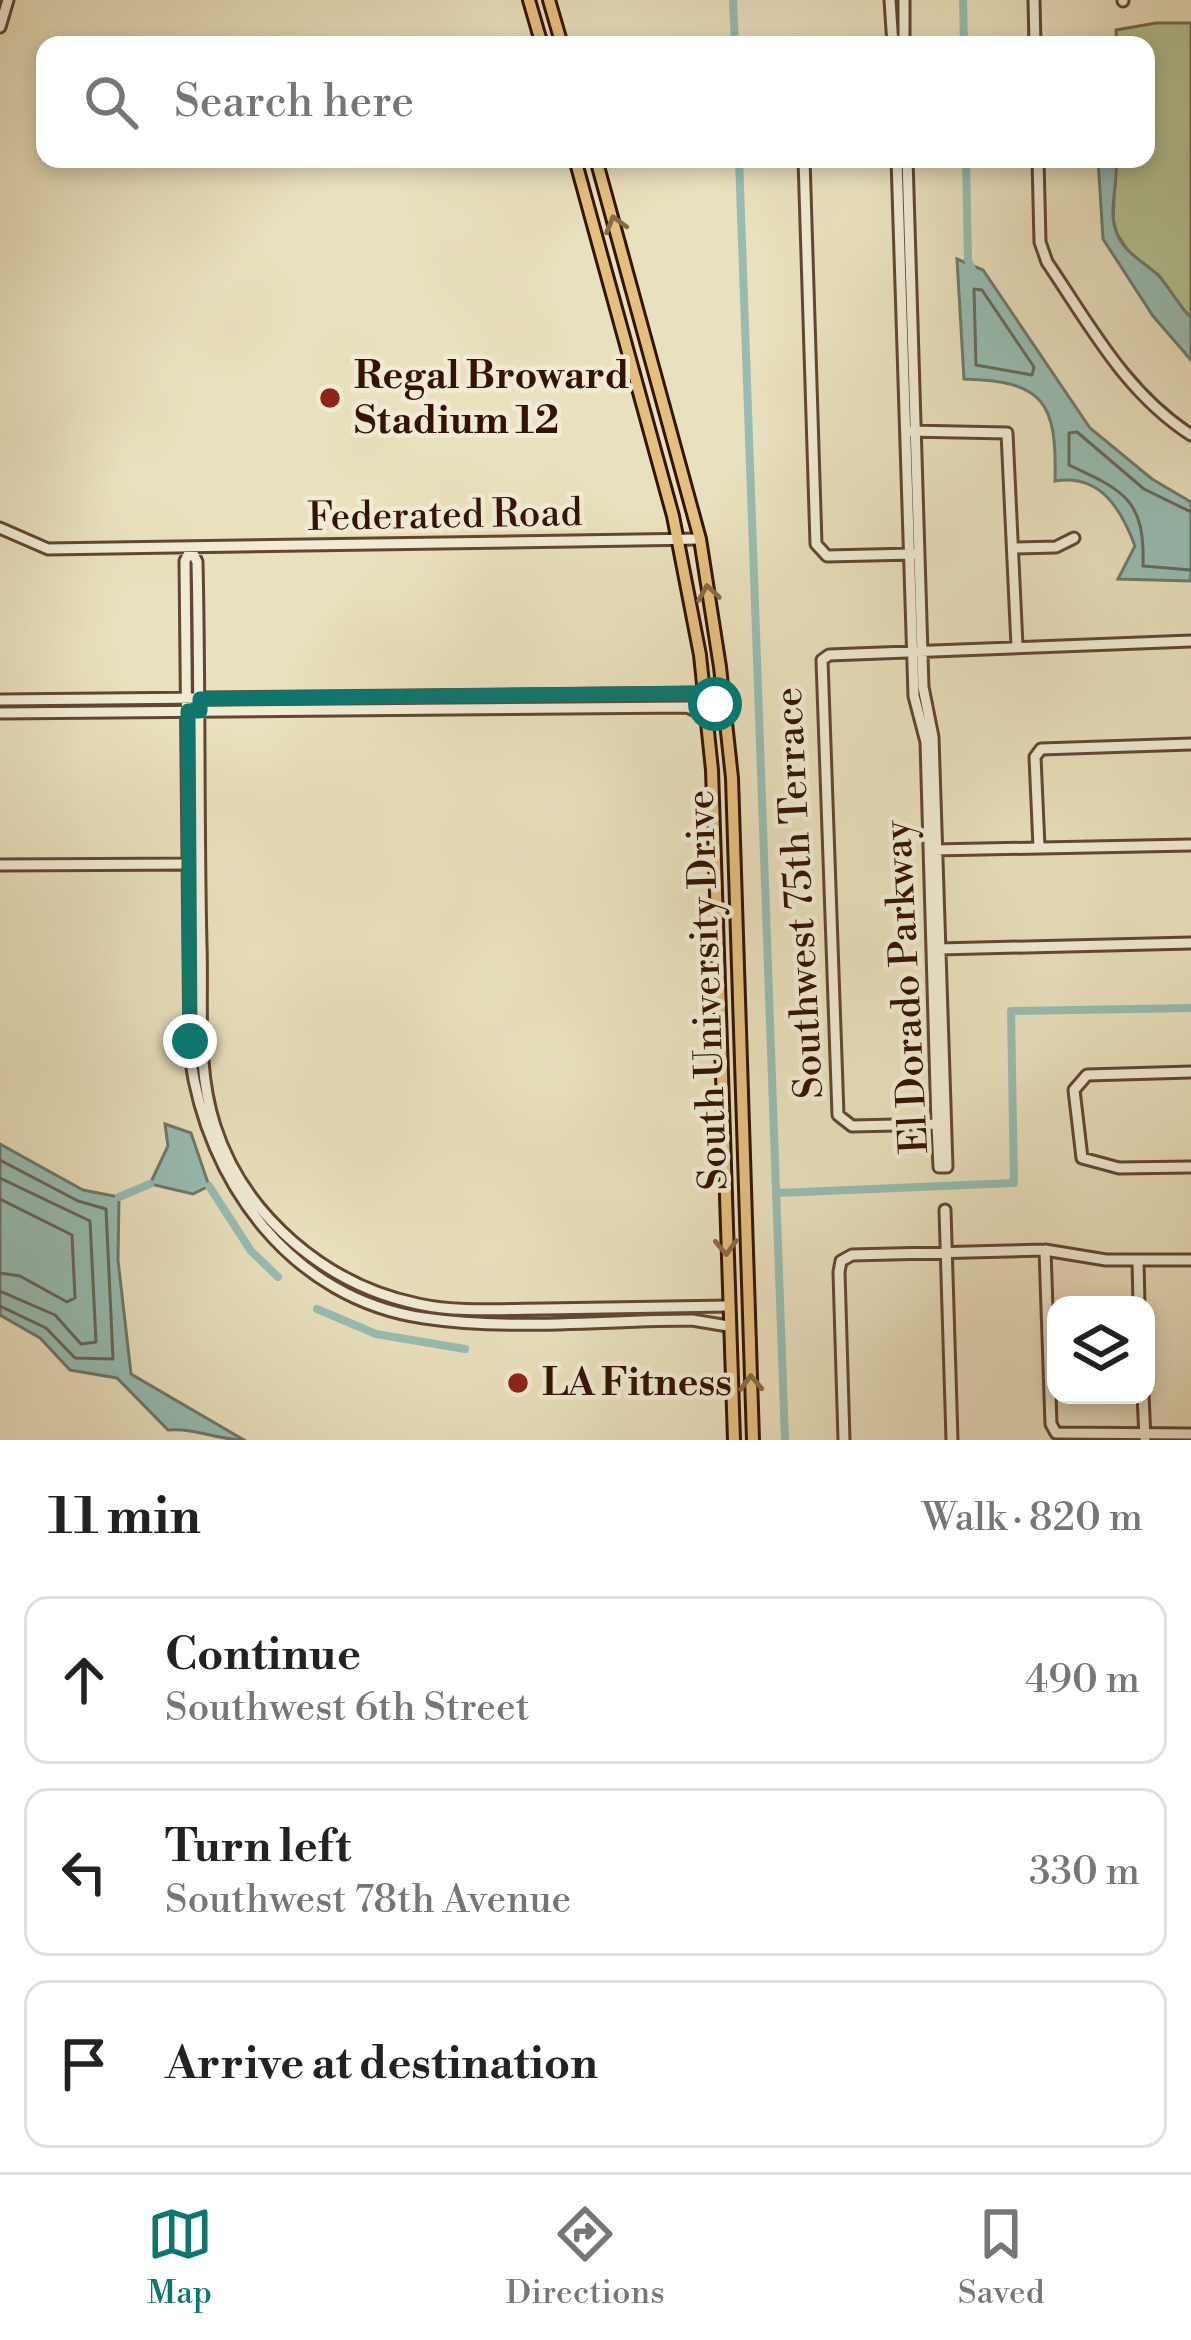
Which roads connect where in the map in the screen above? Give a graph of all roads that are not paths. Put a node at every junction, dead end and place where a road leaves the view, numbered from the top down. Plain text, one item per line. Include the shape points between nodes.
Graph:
1 (8, 0) edge
2 (529, 0) edge
3 (549, 0) edge
4 (890, 0) edge
5 (904, 0) edge
6 (1034, 0) edge
7 (0, 27) edge
8 (539, 36) edge
9 (559, 36) edge
10 (892, 36) edge
11 (904, 36) edge
12 (1035, 36) edge
13 (578, 168) edge
14 (599, 168) edge
15 (803, 168) edge
16 (897, 168) edge
17 (907, 168) edge
18 (1038, 168) edge
19 (608, 276) junction
20 (673, 430) junction
21 (911, 431) junction
22 (1191, 435) edge
23 (0, 528) edge
24 (1074, 538) dead end
25 (700, 539) junction
26 (680, 541) junction
27 (1013, 548) junction
28 (191, 549) junction
29 (914, 554) junction
30 (1191, 641) edge
31 (1017, 646) junction
32 (918, 649) junction
33 (703, 693) junction
34 (0, 700) edge
35 (194, 705) junction
36 (0, 713) edge
37 (706, 716) junction
38 (726, 718) junction
39 (1191, 744) edge
40 (1191, 845) edge
41 (1039, 848) junction
42 (933, 850) junction
43 (194, 864) junction
44 (0, 865) edge
45 (1191, 943) edge
46 (936, 949) junction
47 (190, 1013) junction
48 (190, 1027) junction
49 (202, 1034) junction
50 (201, 1049) junction
51 (1191, 1072) edge
52 (941, 1124) junction
53 (943, 1167) dead end
54 (1191, 1167) edge
55 (945, 1210) dead end
56 (1045, 1250) junction
57 (946, 1252) junction
58 (1191, 1259) edge
59 (1138, 1261) junction
60 (1139, 1296) edge
61 (728, 1306) junction
62 (728, 1326) junction
63 (749, 1329) junction
64 (1143, 1404) edge
65 (1191, 1434) edge
66 (1145, 1438) edge
67 (734, 1440) edge
68 (753, 1440) edge
69 (844, 1440) edge
70 (952, 1440) edge

1 - 7 street
2 - 8 main road
3 - 9 main road
4 - 10 street
5 - 11 street
6 - 12 street
13 - 19 main road
20 -> 14 main road
15 - 29 street via 815,544 820,554
16 - 21 street, El Dorado Parkway
17 - 21 street, El Dorado Parkway
18 - 22 street via 1048,262 1133,389
19 - 20 main road via 627,292
19 - 26 main road, South University Drive
20 - 25 main road, South University Drive
21 - 27 street via 1007,433
21 - 29 street, El Dorado Parkway
23 - 28 street, Federated Road via 48,549
24 - 27 street
25 - 26 street, Federated Road
38 -> 25 main road, South University Drive
26 - 28 street, Federated Road
26 - 33 main road, South University Drive
27 - 31 street
28 - 35 street
29 - 32 street, El Dorado Parkway
30 - 31 street
31 - 32 street
32 - 42 street, El Dorado Parkway
32 - 52 street, Southwest 75th Terrace via 822,660 838,1114 844,1123
33 - 35 street
33 - 37 main road, South University Drive
33 - 38 main road
34 - 35 street
35 - 36 street
35 - 37 street via 688,707
35 - 43 street
37 -> 61 main road, South University Drive
38 - 63 main road, South University Drive
39 - 41 street via 1041,749
40 - 41 street
41 - 42 street
42 - 46 street, El Dorado Parkway
43 - 44 street
43 - 47 street
43 - 49 street
45 - 46 street
46 - 52 street, El Dorado Parkway
47 - 48 street
47 - 49 street
48 - 50 street
48 - 62 street via 200,1112 227,1178 260,1225 321,1279 421,1318
49 - 50 street
50 - 61 street via 215,1127 245,1185 323,1266 365,1289 456,1309
51 - 54 street via 1087,1075 1074,1090 1082,1158 1119,1168
52 - 53 street, El Dorado Parkway
55 - 57 street
56 - 57 street
56 - 59 street
56 - 66 street via 1051,1424 1056,1433
57 - 69 street via 842,1261
57 - 70 street
58 - 59 street
59 - 60 street
61 - 62 main road, South University Drive
61 - 63 main road
62 - 67 main road, South University Drive
68 -> 63 main road, South University Drive
64 - 66 street
65 - 66 street

